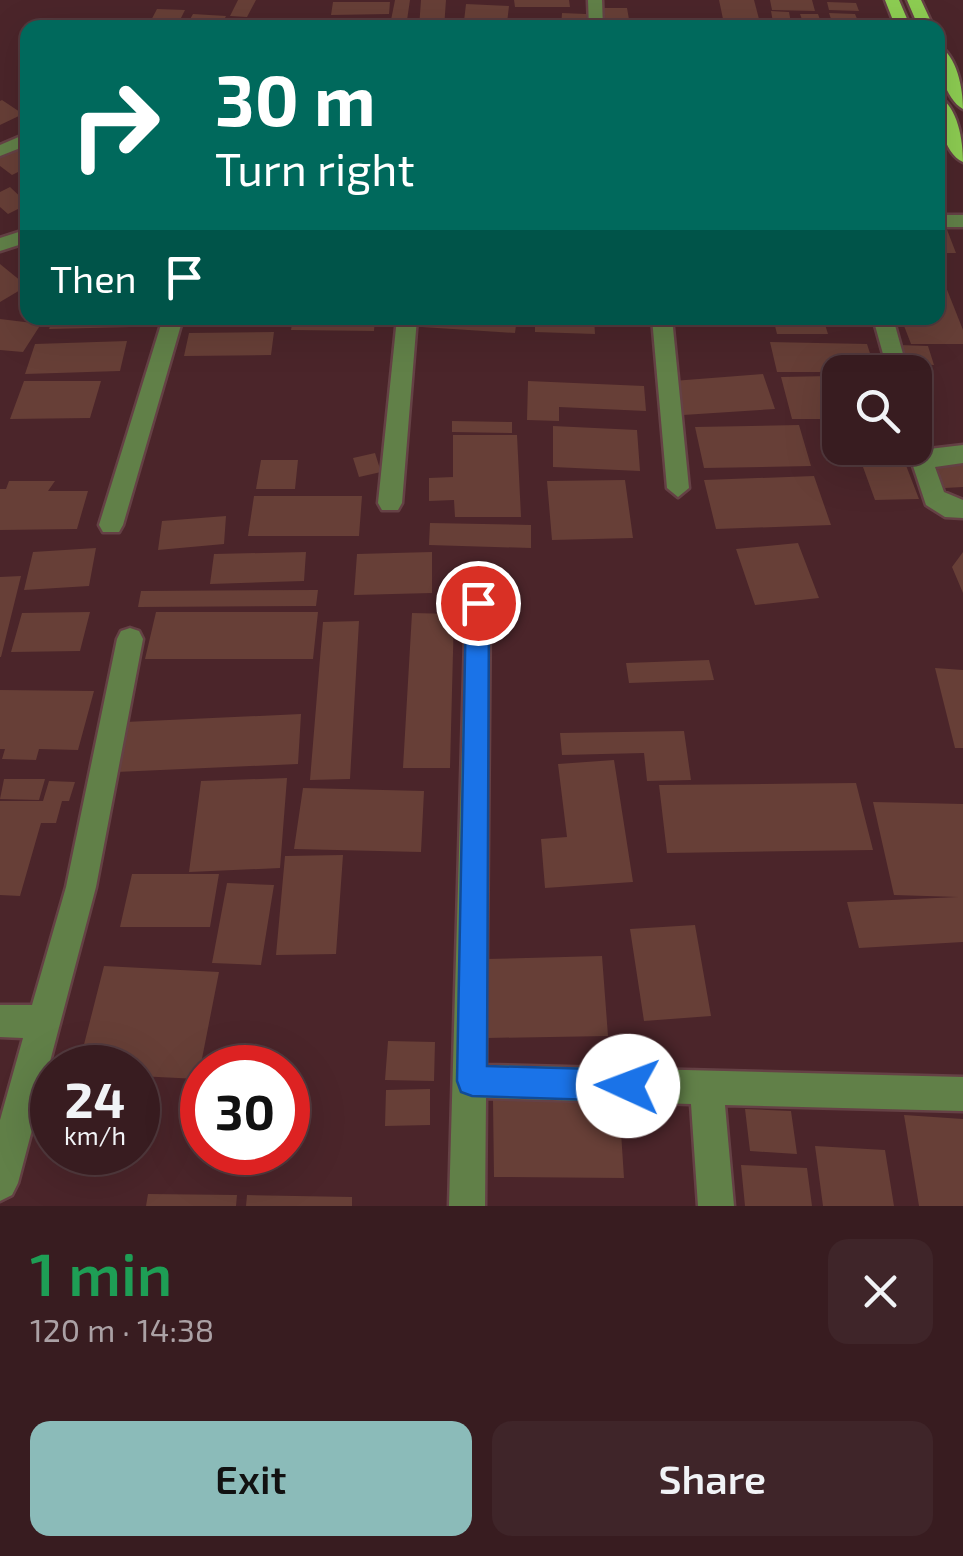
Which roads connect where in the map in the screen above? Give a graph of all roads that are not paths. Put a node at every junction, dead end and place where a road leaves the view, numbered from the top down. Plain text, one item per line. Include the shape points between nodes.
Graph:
1 (945, 65) edge
2 (963, 103) edge
3 (945, 117) edge
4 (963, 158) edge
5 (172, 325) edge
6 (406, 325) edge
7 (663, 325) edge
8 (885, 325) edge
9 (893, 355) edge
10 (963, 454) edge
11 (678, 488) dead end
12 (390, 503) dead end
13 (963, 509) edge
14 (111, 524) dead end
15 (478, 603) dead end
16 (130, 639) dead end
17 (0, 1021) edge
18 (46, 1022) junction
19 (472, 1081) junction
20 (707, 1088) junction
21 (963, 1094) edge
22 (0, 1183) edge
23 (467, 1206) edge
24 (716, 1206) edge

1 - 2 main road
3 - 4 main road
5 - 14 street
6 - 12 street
7 - 11 street
8 - 9 street
10 - 13 street via 923,463 934,498
15 - 19 street
16 - 18 street
17 - 18 street
18 - 22 street
19 - 20 street
19 - 23 street
20 - 21 street
20 - 24 street

